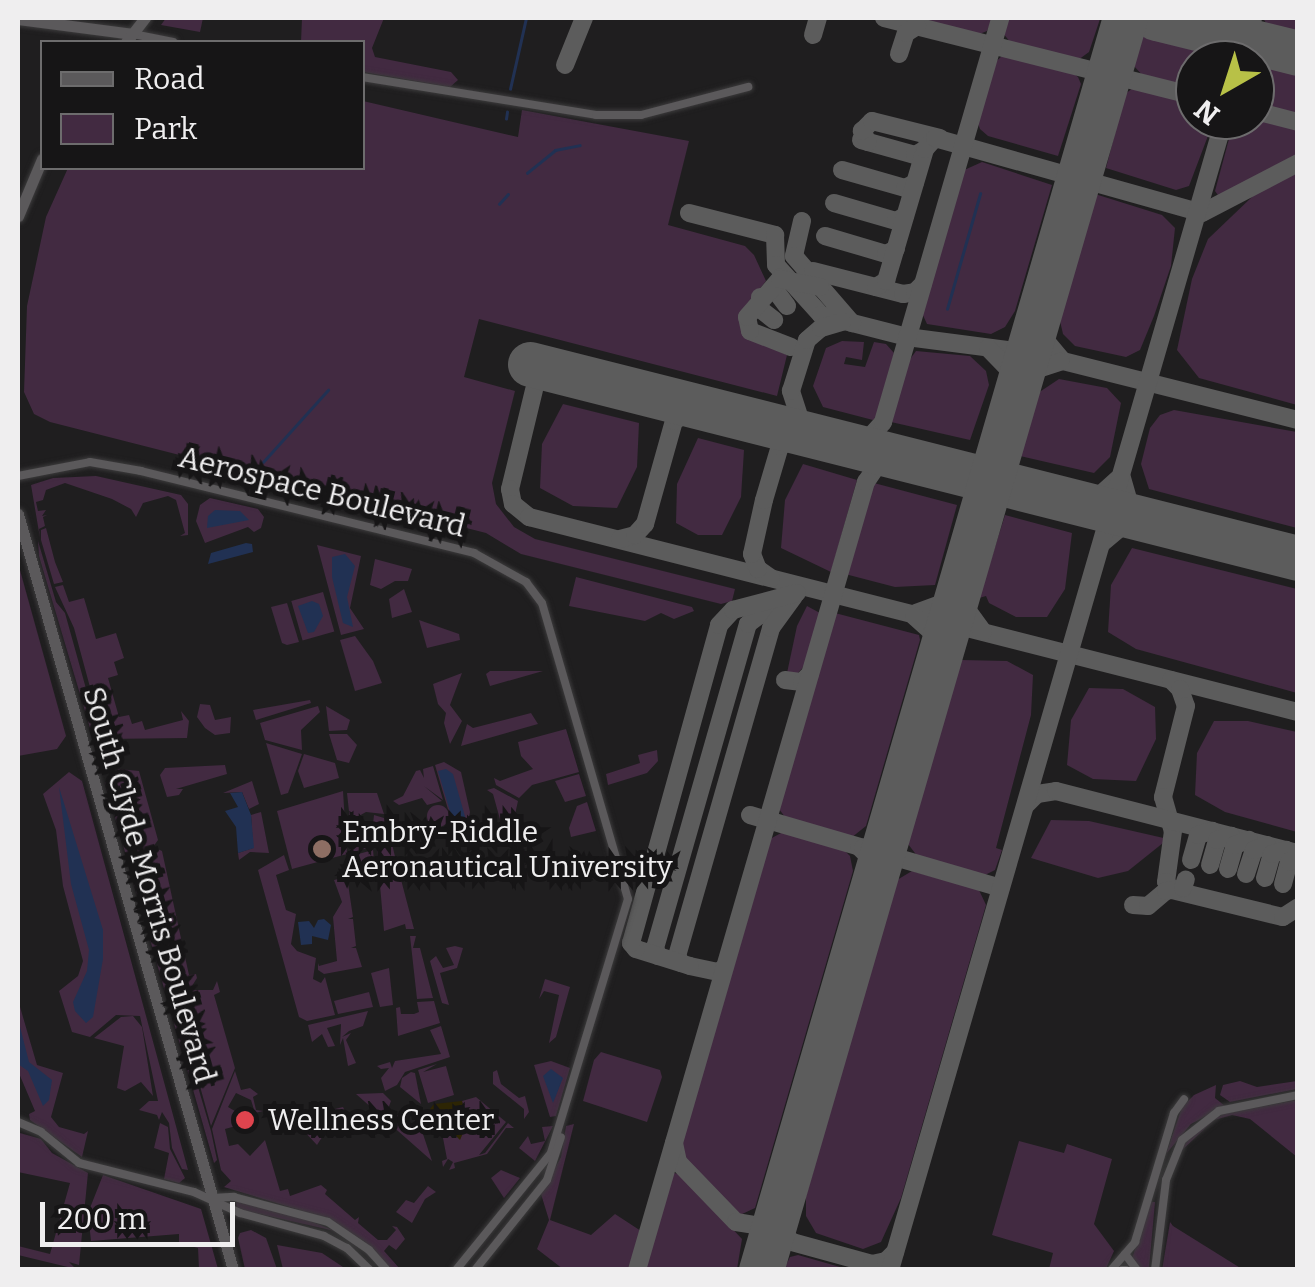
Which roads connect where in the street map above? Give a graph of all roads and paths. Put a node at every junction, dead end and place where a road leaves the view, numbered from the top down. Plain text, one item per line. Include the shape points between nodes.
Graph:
1 (145, 18) edge
2 (18, 19) edge
3 (130, 38) edge
4 (365, 77) edge
5 (748, 87) dead end
6 (40, 164) edge
7 (18, 216) edge
8 (18, 476) edge
9 (18, 514) edge
10 (1298, 1095) edge
11 (1184, 1099) dead end
12 (564, 1120) junction
13 (18, 1122) edge
14 (212, 1198) junction
15 (505, 1212) junction
16 (514, 1220) junction
17 (1125, 1254) junction
18 (234, 1270) edge
19 (370, 1270) edge
20 (386, 1270) edge
21 (456, 1270) edge
22 (474, 1270) edge
23 (1111, 1270) edge
24 (1137, 1270) edge
25 (1155, 1270) edge

1 - 3 main road
2 - 3 main road
4 - 5 street via 596,115 641,115
6 - 7 main road
8 - 12 street, Aerospace Boulevard via 73,463 116,465 465,550 535,592 628,899
9 - 14 main road, South Clyde Morris Boulevard
10 - 25 street via 1219,1111 1182,1140 1166,1180
11 - 17 street
12 - 15 street, Aerospace Boulevard via 544,1164
12 - 16 street, Aerospace Boulevard via 552,1170
13 - 14 street via 80,1163
14 - 18 main road, South Clyde Morris Boulevard
14 - 19 street via 240,1213 324,1236
14 - 20 street via 234,1196 328,1222
15 - 16 street
15 - 21 street, Aerospace Boulevard
16 - 22 street, Aerospace Boulevard
17 - 23 street
17 - 24 street

